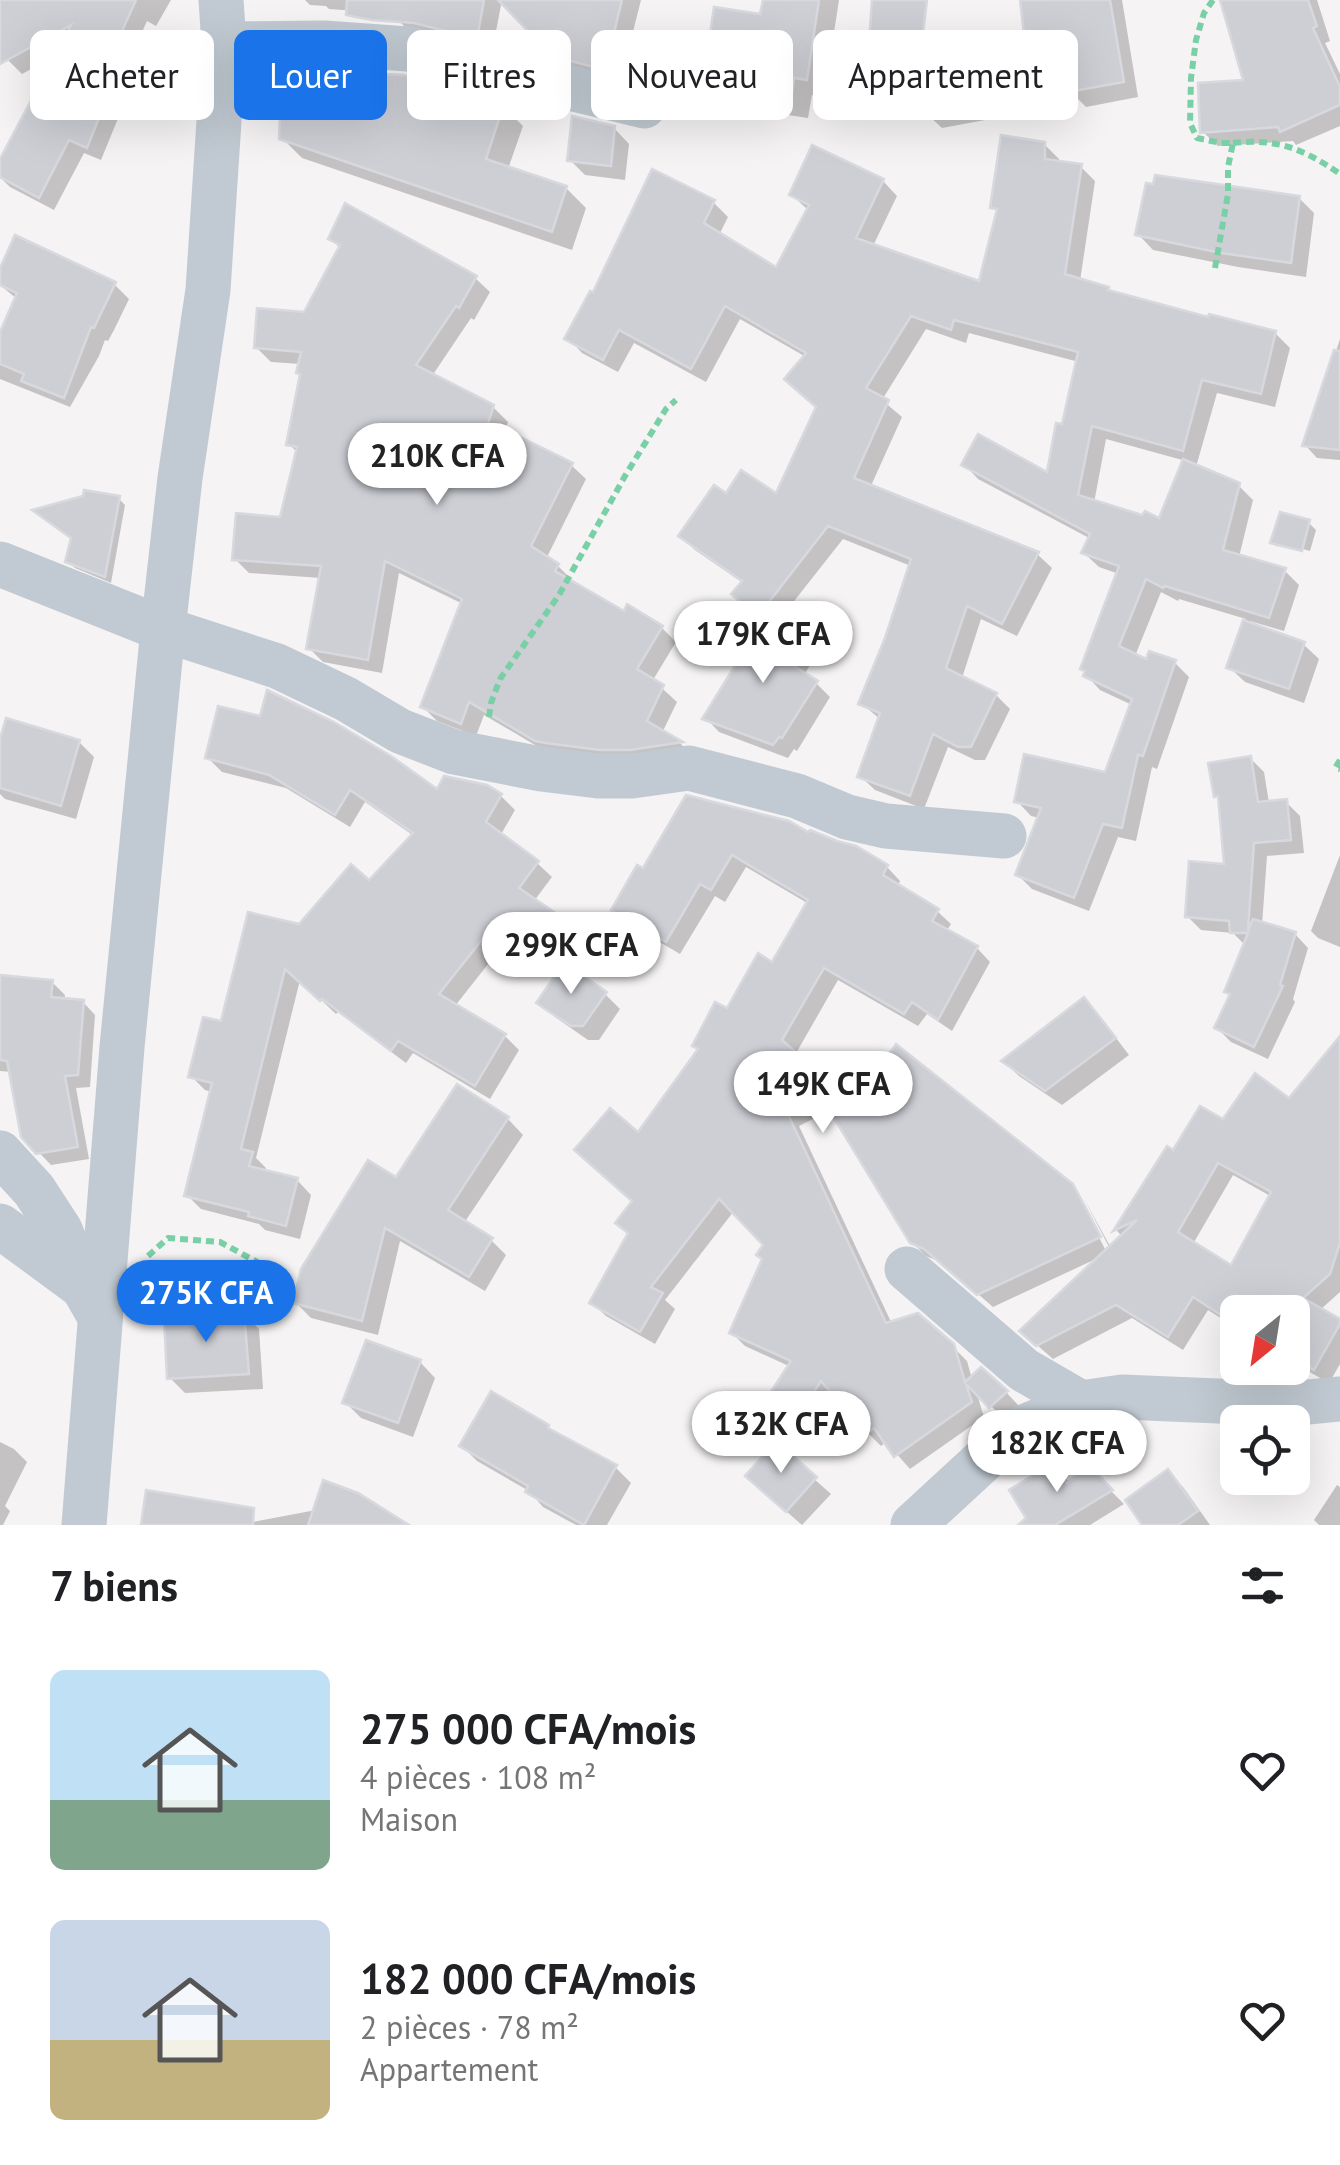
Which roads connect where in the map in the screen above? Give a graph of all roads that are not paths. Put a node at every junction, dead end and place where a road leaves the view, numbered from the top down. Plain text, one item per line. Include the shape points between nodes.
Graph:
1 (222, 22) edge
2 (591, 93) edge
3 (0, 564) edge
4 (163, 629) junction
5 (1004, 836) dead end
6 (0, 1153) edge
7 (0, 1226) edge
8 (907, 1269) dead end
9 (91, 1301) junction
10 (1340, 1399) edge
11 (1081, 1403) junction
12 (84, 1525) edge
13 (913, 1525) edge

1 - 2 street via 324,42 408,49
1 - 4 street via 208,290
3 - 4 street
4 - 5 street via 278,666 454,752 598,776 689,768 886,826
4 - 9 street
6 - 9 street via 60,1230
7 - 9 street
8 - 11 street via 1024,1370
9 - 12 street
10 - 11 street via 1288,1404 1122,1397
11 - 13 street via 1024,1426

